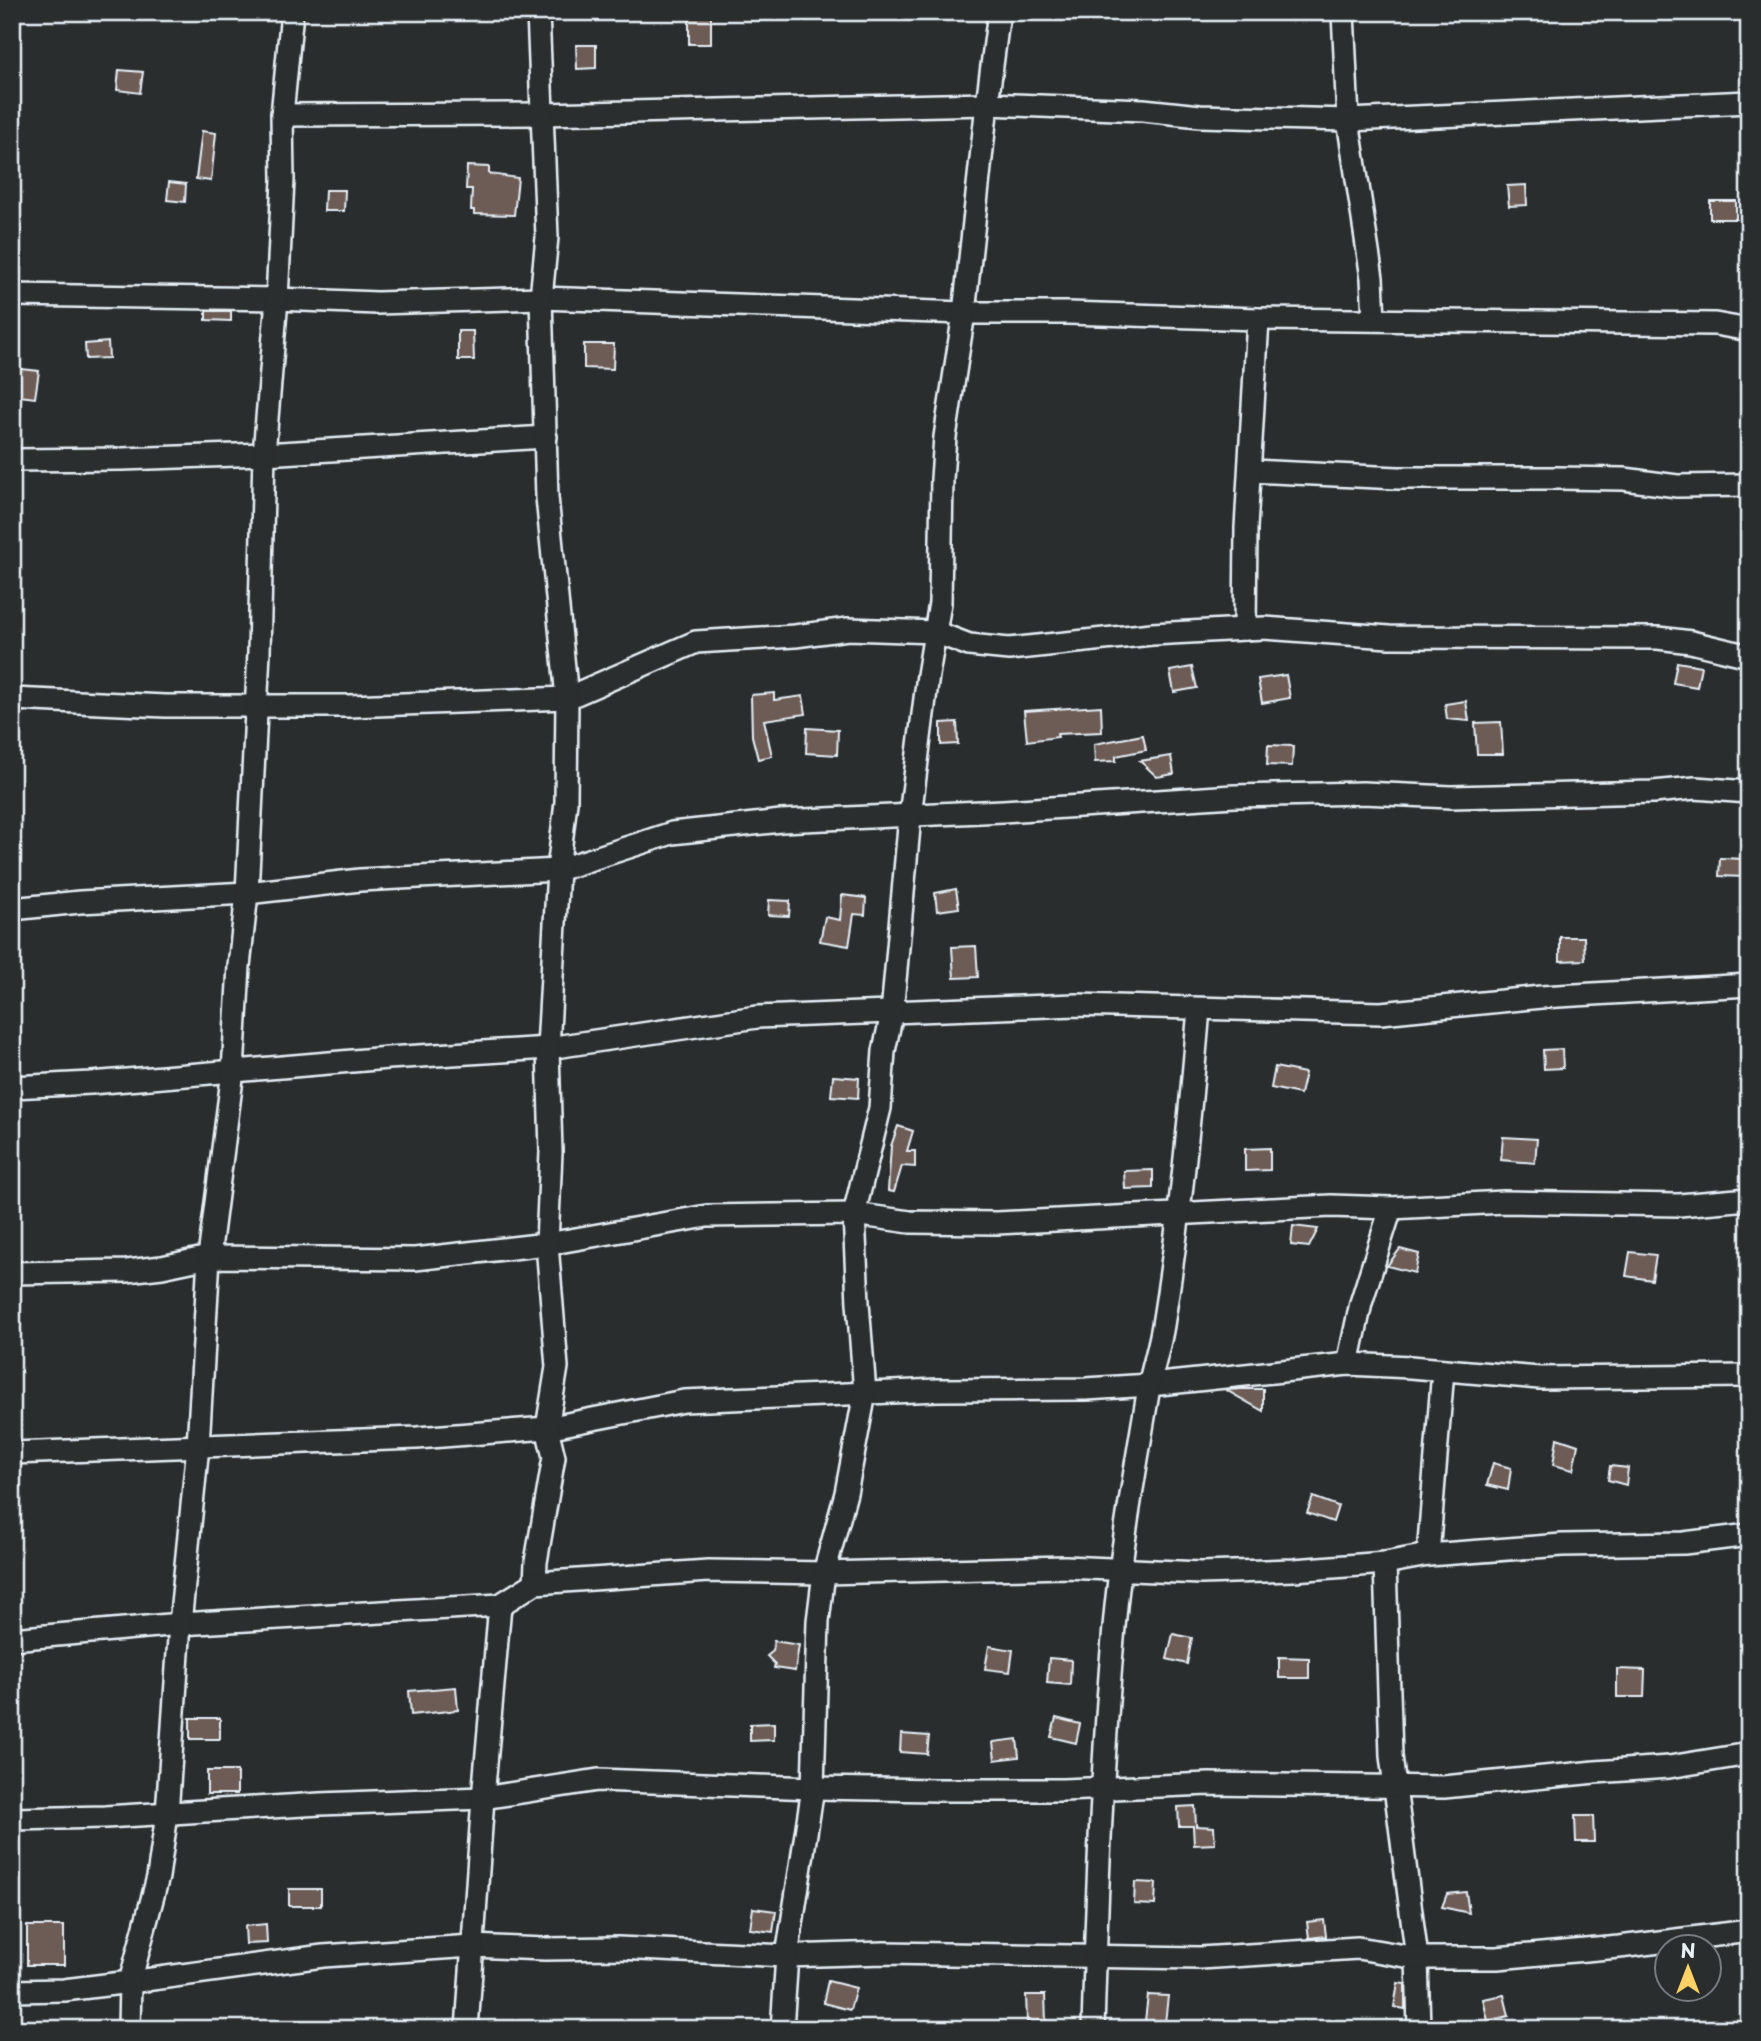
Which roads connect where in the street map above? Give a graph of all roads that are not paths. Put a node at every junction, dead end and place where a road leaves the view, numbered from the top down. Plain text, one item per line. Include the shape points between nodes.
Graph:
1 (292, 12) edge
2 (538, 12) edge
3 (999, 12) edge
4 (1343, 12) edge
5 (1749, 102) edge
6 (987, 104) junction
7 (542, 114) junction
8 (282, 115) junction
9 (1348, 120) junction
10 (12, 295) edge
11 (541, 298) junction
12 (277, 299) junction
13 (964, 313) junction
14 (1258, 319) junction
15 (1374, 320) junction
16 (1749, 330) edge
17 (547, 437) junction
18 (264, 454) junction
19 (12, 460) edge
20 (1251, 471) junction
21 (1749, 485) edge
22 (1245, 629) junction
23 (935, 632) junction
24 (1749, 656) edge
25 (12, 698) edge
26 (567, 698) junction
27 (255, 705) junction
28 (1749, 792) edge
29 (910, 816) junction
30 (558, 870) junction
31 (247, 893) junction
32 (12, 909) edge
33 (1749, 985) edge
34 (1199, 1009) junction
35 (892, 1013) junction
36 (548, 1048) junction
37 (233, 1071) junction
38 (12, 1087) edge
39 (1749, 1199) edge
40 (1391, 1208) junction
41 (854, 1214) junction
42 (1178, 1214) junction
43 (547, 1244) junction
44 (209, 1257) junction
45 (12, 1273) edge
46 (1348, 1364) junction
47 (1443, 1370) junction
48 (1749, 1376) edge
49 (1150, 1385) junction
50 (866, 1393) junction
51 (547, 1428) junction
52 (198, 1446) junction
53 (12, 1453) edge
54 (1749, 1535) edge
55 (1428, 1555) junction
56 (1385, 1563) junction
57 (1121, 1571) junction
58 (824, 1573) junction
59 (535, 1583) junction
60 (500, 1605) junction
61 (180, 1624) junction
62 (12, 1639) edge
63 (1749, 1754) edge
64 (1395, 1786) junction
65 (813, 1788) junction
66 (1104, 1788) junction
67 (483, 1798) junction
68 (167, 1814) junction
69 (12, 1819) edge
70 (1749, 1931) edge
71 (472, 1946) junction
72 (1095, 1955) junction
73 (787, 1956) junction
74 (1417, 1958) junction
75 (130, 1982) junction
76 (12, 1991) edge
77 (129, 2029) edge
78 (467, 2029) edge
79 (782, 2029) edge
80 (1093, 2029) edge
81 (1419, 2029) edge

1 - 8 street
2 - 7 street
3 - 6 street
4 - 9 street
5 - 9 street
6 - 7 street
6 - 9 street
6 - 13 street
7 - 8 street
7 - 11 street via 547,237
8 - 12 street
9 - 15 street
10 - 12 street
11 - 12 street via 377,303
11 - 13 street
11 - 17 street
12 - 18 street
13 - 14 street
13 - 23 street via 945,437 940,603
14 - 15 street
14 - 20 street
15 - 16 street via 1715,324
17 - 18 street
17 - 26 street via 547,497
18 - 19 street
18 - 27 street
20 - 21 street
20 - 22 street
22 - 23 street via 1009,649 969,645
22 - 24 street via 1389,637 1672,639
23 - 26 street via 848,629 696,642
23 - 29 street
25 - 27 street
26 - 27 street
26 - 30 street
27 - 31 street
28 - 29 street via 1695,788 1451,797 1363,793 1234,796
29 - 30 street via 781,821 672,833
29 - 35 street
30 - 31 street via 360,880
30 - 36 street
31 - 32 street
31 - 37 street
33 - 34 street via 1541,997 1381,1013
34 - 35 street via 1076,1005
34 - 42 street
35 - 36 street via 757,1017
35 - 41 street via 880,1108
36 - 37 street
36 - 43 street via 551,1152
37 - 38 street
37 - 44 street
39 - 40 street via 1679,1205 1504,1202
40 - 42 street via 1331,1206
40 - 46 street via 1361,1303
41 - 42 street via 910,1222 984,1223
41 - 43 street via 707,1216
41 - 50 street
42 - 49 street via 1163,1328
43 - 44 street via 415,1259
43 - 51 street via 557,1367
44 - 45 street via 127,1271
44 - 52 street
46 - 47 street
46 - 49 street
47 - 48 street via 1539,1378
47 - 55 street
49 - 50 street
49 - 57 street
50 - 51 street via 684,1401
50 - 58 street
51 - 52 street
51 - 59 street via 554,1457
52 - 53 street
52 - 61 street
54 - 55 street
55 - 56 street
56 - 57 street via 1201,1573
56 - 64 street
57 - 58 street via 1065,1567
57 - 66 street
58 - 59 street via 708,1572
58 - 65 street via 818,1621
59 - 60 street
60 - 61 street
60 - 67 street
61 - 62 street
61 - 68 street
63 - 64 street via 1669,1767 1444,1787
64 - 66 street
64 - 74 street
65 - 66 street
65 - 67 street via 598,1780
65 - 73 street
66 - 72 street
67 - 68 street
67 - 71 street
68 - 69 street
68 - 75 street via 158,1877
70 - 74 street via 1497,1958
71 - 73 street
71 - 75 street via 323,1956
71 - 78 street
72 - 73 street
72 - 74 street via 1200,1958 1358,1948
72 - 80 street
73 - 79 street
74 - 81 street
75 - 76 street
75 - 77 street

